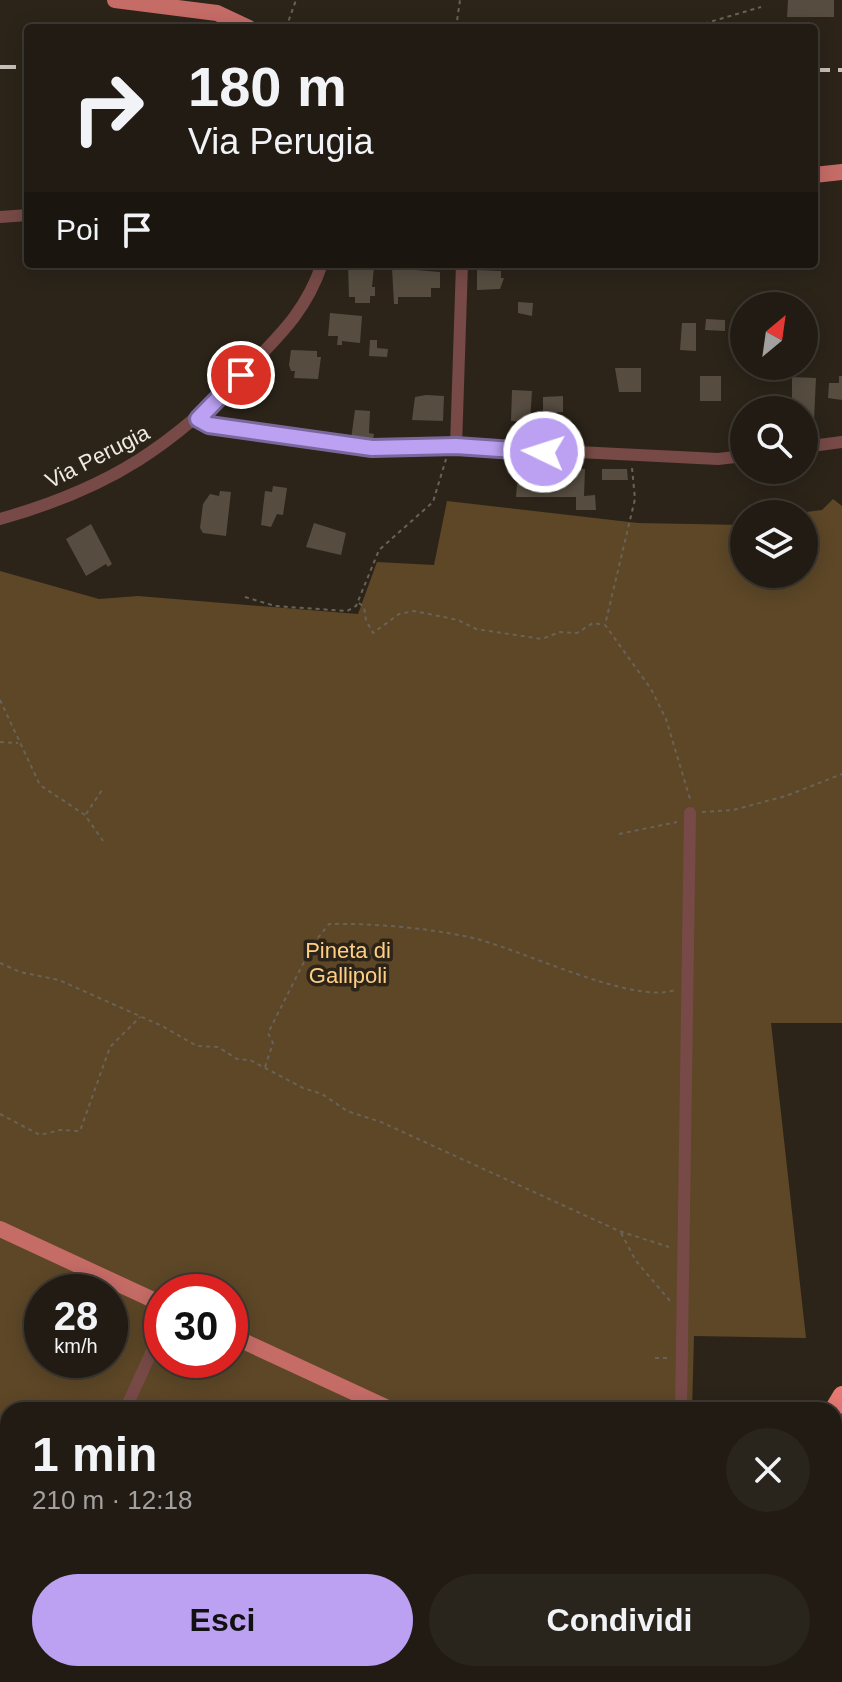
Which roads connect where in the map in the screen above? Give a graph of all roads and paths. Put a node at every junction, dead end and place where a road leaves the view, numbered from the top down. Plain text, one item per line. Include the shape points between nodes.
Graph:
1 (115, 0) edge
2 (296, 0) edge
3 (460, 0) edge
4 (761, 7) dead end
5 (240, 24) edge
6 (287, 24) edge
7 (457, 24) edge
8 (703, 24) edge
9 (842, 172) edge
10 (818, 175) edge
11 (24, 215) edge
12 (0, 217) edge
13 (320, 268) edge
14 (462, 268) edge
15 (198, 419) junction
16 (842, 442) edge
17 (818, 445) edge
18 (453, 446) junction
19 (730, 458) edge
20 (635, 479) dead end
21 (0, 519) edge
22 (245, 597) dead end
23 (359, 603) junction
24 (605, 625) junction
25 (0, 700) edge
26 (0, 742) edge
27 (18, 743) junction
28 (842, 774) edge
29 (102, 790) dead end
30 (85, 815) junction
31 (690, 816) junction
32 (619, 834) dead end
33 (103, 841) dead end
34 (0, 963) edge
35 (686, 983) junction
36 (140, 1017) junction
37 (265, 1068) junction
38 (0, 1114) edge
39 (0, 1229) edge
40 (619, 1231) junction
41 (685, 1253) junction
42 (144, 1296) edge
43 (683, 1314) junction
44 (248, 1343) edge
45 (144, 1368) edge
46 (129, 1402) edge
47 (375, 1402) edge
48 (681, 1402) edge

1 - 5 main road via 217,13
2 - 6 path
3 - 7 path
4 - 8 path
9 - 10 main road
11 - 12 street
13 - 15 street, Via Perugia via 306,304
14 - 18 street
15 - 18 street via 209,425 372,448
15 - 21 street, Via Perugia via 148,457 64,499
16 - 17 street
18 - 19 street
18 - 23 path via 433,502 379,550
20 - 24 path via 632,515
22 - 23 path via 275,606 347,611
23 - 24 path via 373,633 399,614 414,611 476,629 542,639 577,633 593,623
24 - 31 path via 666,719 690,792
25 - 27 path
26 - 27 path
27 - 30 path via 25,747 40,785
28 - 31 path via 786,796
29 - 30 path
30 - 33 path
31 - 32 path
31 - 35 street
34 - 36 path via 59,980
35 - 37 path via 672,991 629,990 468,937 329,924 313,944 268,1033 273,1043
35 - 41 street
36 - 37 path via 197,1046 218,1047
36 - 38 path via 110,1047 80,1131 40,1135
37 - 40 path via 347,1111
39 - 42 main road
40 - 41 path
40 - 43 path via 651,1281
41 - 43 street
43 - 48 street
44 - 47 main road
45 - 46 street

